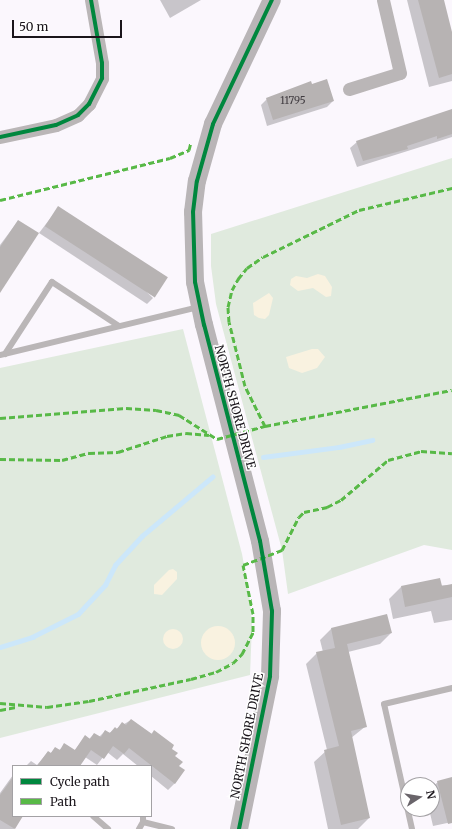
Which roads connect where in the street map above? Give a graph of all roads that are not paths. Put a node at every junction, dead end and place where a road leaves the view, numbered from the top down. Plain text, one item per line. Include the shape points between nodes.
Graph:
1 (91, 0) edge
2 (272, 0) edge
3 (383, 0) edge
4 (349, 89) dead end
5 (0, 137) edge
6 (200, 306) junction
7 (119, 326) junction
8 (3, 354) edge
9 (452, 688) edge
10 (94, 817) edge
11 (143, 819) edge
12 (108, 829) edge
13 (139, 829) edge
14 (172, 829) edge
15 (239, 829) edge
16 (412, 829) edge

1 - 5 street via 102,63 102,78 89,104 78,115 56,125
2 - 6 street, NORTH SHORE DRIVE via 222,101 205,146 193,212 192,247
3 - 4 street via 400,73
6 - 7 lane
6 - 15 street, NORTH SHORE DRIVE via 260,541 272,611 270,676
7 - 8 lane
7 - 8 lane via 52,282
9 - 16 lane via 384,704
10 - 12 lane
11 - 13 lane
11 - 14 lane

